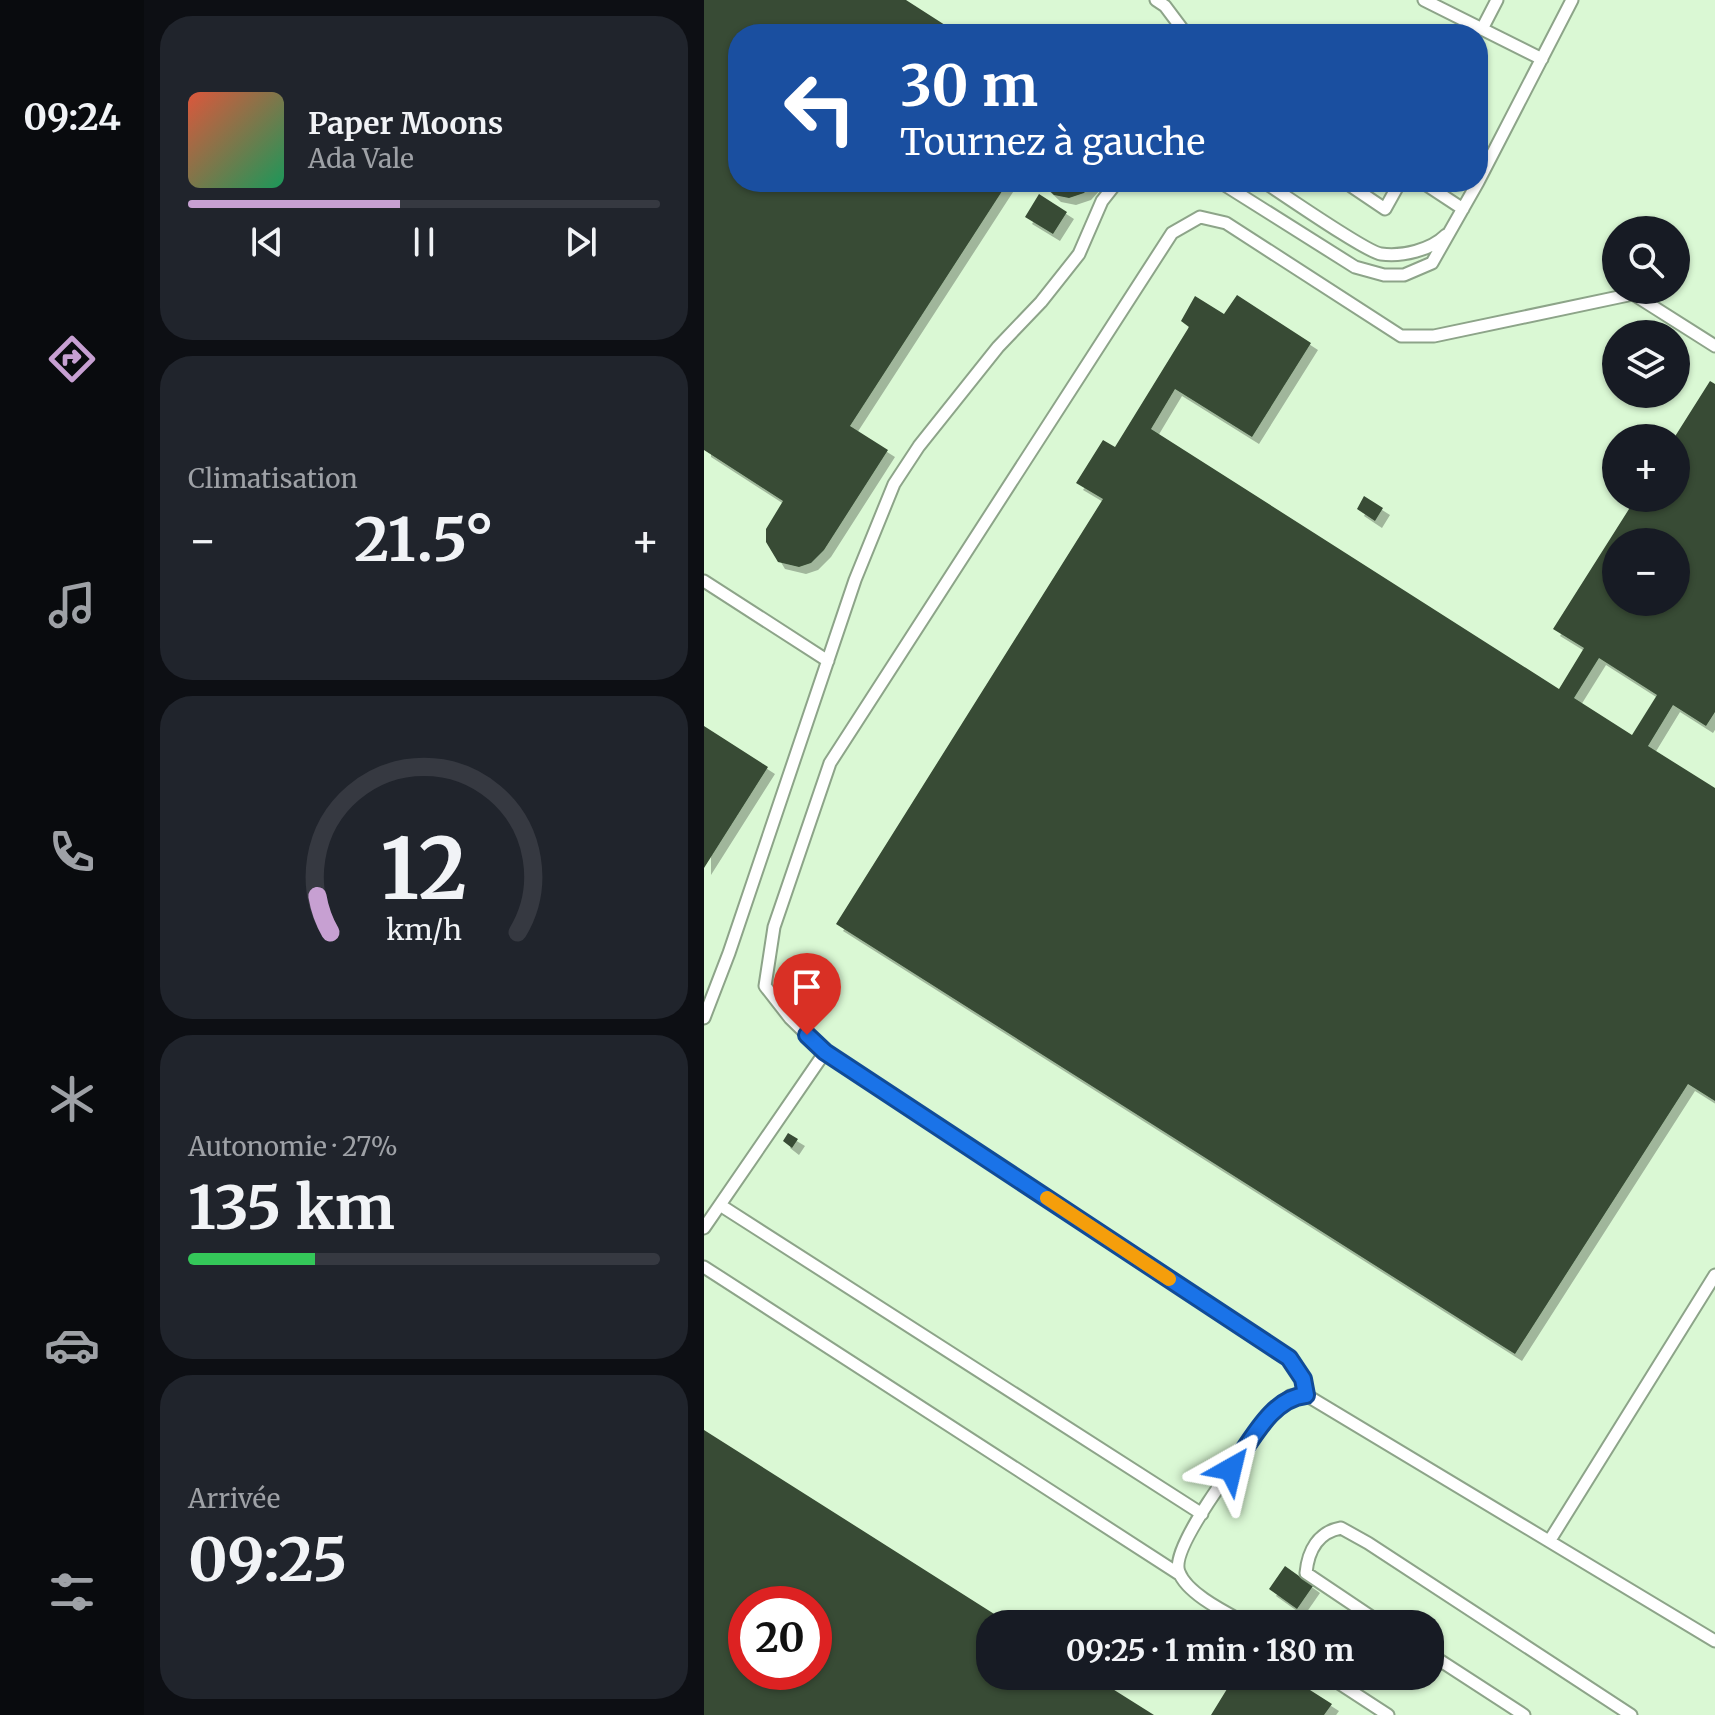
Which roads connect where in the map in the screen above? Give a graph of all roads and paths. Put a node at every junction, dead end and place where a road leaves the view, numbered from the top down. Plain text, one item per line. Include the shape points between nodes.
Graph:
1 (1156, 0) edge
2 (1424, 0) edge
3 (1497, 0) edge
4 (1572, 0) edge
5 (1178, 24) edge
6 (1472, 24) edge
7 (1485, 24) edge
8 (1488, 32) edge
9 (1542, 59) junction
10 (1488, 163) edge
11 (1109, 192) edge
12 (1236, 192) edge
13 (1280, 192) edge
14 (1360, 192) edge
15 (1394, 192) edge
16 (1437, 192) edge
17 (1472, 192) edge
18 (1463, 209) junction
19 (1454, 227) junction
20 (1715, 346) edge
21 (704, 581) edge
22 (828, 661) junction
23 (704, 1018) edge
24 (825, 1052) junction
25 (720, 1205) junction
26 (704, 1228) edge
27 (704, 1267) edge
28 (1715, 1275) edge
29 (1306, 1395) junction
30 (1202, 1514) junction
31 (1550, 1540) junction
32 (1179, 1574) junction
33 (1224, 1610) edge
34 (1361, 1610) edge
35 (1715, 1641) edge
36 (1444, 1663) edge
37 (1350, 1690) edge
38 (1388, 1715) edge
39 (1524, 1715) edge
40 (1631, 1715) edge

1 - 5 lane
2 - 6 lane
3 - 7 lane
4 - 9 lane
8 - 9 lane
9 - 10 lane
11 - 22 lane via 1079,254 998,347 894,484
12 - 19 lane via 1355,267 1384,275 1404,275 1432,263
13 - 19 lane via 1379,254 1410,253 1439,242
14 - 15 lane via 1385,209
16 - 18 lane
17 - 18 lane
18 - 19 lane
20 - 24 lane via 1633,294 1434,336 1401,336 1226,223 1200,217 1172,233 830,763 774,927 765,986
21 - 22 lane
22 - 23 lane
24 - 25 lane
24 - 29 lane via 1289,1358
25 - 26 lane
25 - 30 lane
27 - 32 lane
28 - 31 lane
29 - 30 lane via 1290,1396 1279,1405
29 - 31 lane
30 - 32 lane via 1177,1561
31 - 35 lane
32 - 33 lane
34 - 40 lane via 1306,1573 1307,1558 1331,1530 1341,1528 1368,1543
36 - 39 lane
37 - 38 lane

